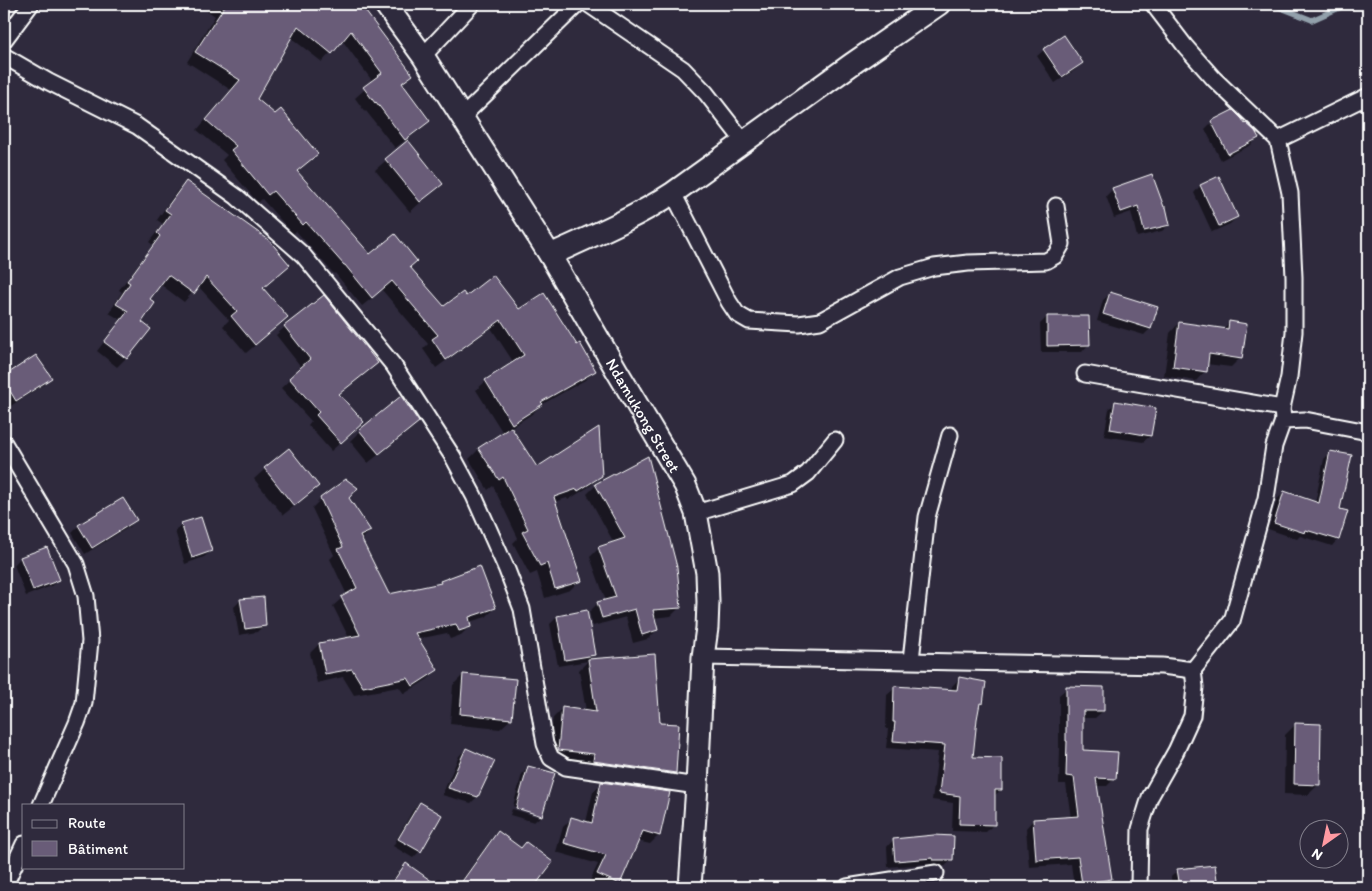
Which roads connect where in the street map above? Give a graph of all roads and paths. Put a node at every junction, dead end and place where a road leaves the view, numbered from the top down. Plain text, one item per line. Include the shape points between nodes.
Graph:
1 (31, 4) edge
2 (385, 4) edge
3 (472, 4) edge
4 (578, 4) edge
5 (588, 4) edge
6 (939, 4) edge
7 (1153, 4) edge
8 (4, 40) edge
9 (4, 56) edge
10 (423, 56) junction
11 (1368, 96) edge
12 (462, 117) junction
13 (1278, 140) junction
14 (745, 142) junction
15 (673, 193) junction
16 (1056, 206) dead end
17 (550, 255) junction
18 (1085, 374) dead end
19 (1282, 414) junction
20 (1368, 432) edge
21 (950, 435) dead end
22 (835, 440) dead end
23 (4, 442) edge
24 (696, 513) junction
25 (703, 657) junction
26 (911, 660) junction
27 (1193, 670) junction
28 (697, 786) junction
29 (41, 804) edge
30 (22, 848) edge
31 (936, 873) dead end
32 (4, 887) edge
33 (690, 887) edge
34 (847, 887) edge
35 (1139, 887) edge

1 - 8 street
2 - 10 main road, Ndamukong Street
3 - 10 street
4 - 12 street
5 - 14 street via 683,69
6 - 14 main road
7 - 13 street via 1214,79
9 - 28 street via 137,126 237,197 303,255 394,366 453,457 507,570 522,609 545,744 551,758 566,767
10 - 12 main road, Ndamukong Street
11 - 13 street
12 - 17 main road, Ndamukong Street
13 - 19 street via 1290,193 1294,276 1294,332
14 - 15 main road
15 - 16 street via 737,314 749,320 799,324 820,321 900,277 934,267 1046,261 1056,256 1062,244
15 - 17 main road via 619,224
17 - 24 main road, Ndamukong Street via 685,485
18 - 19 street
19 - 20 street
19 - 27 street via 1266,498 1232,621
21 - 26 street via 927,516
22 - 24 street via 808,473 793,484
23 - 29 street via 76,564 86,596 90,641 84,703
24 - 25 main road, Ndamukong Street via 707,573 707,628
25 - 26 street
25 - 28 main road, Ndamukong Street
26 - 27 street via 1162,666
27 - 35 street via 1192,716 1150,797 1140,829
28 - 33 main road, Ndamukong Street
30 - 32 street
31 - 34 street

